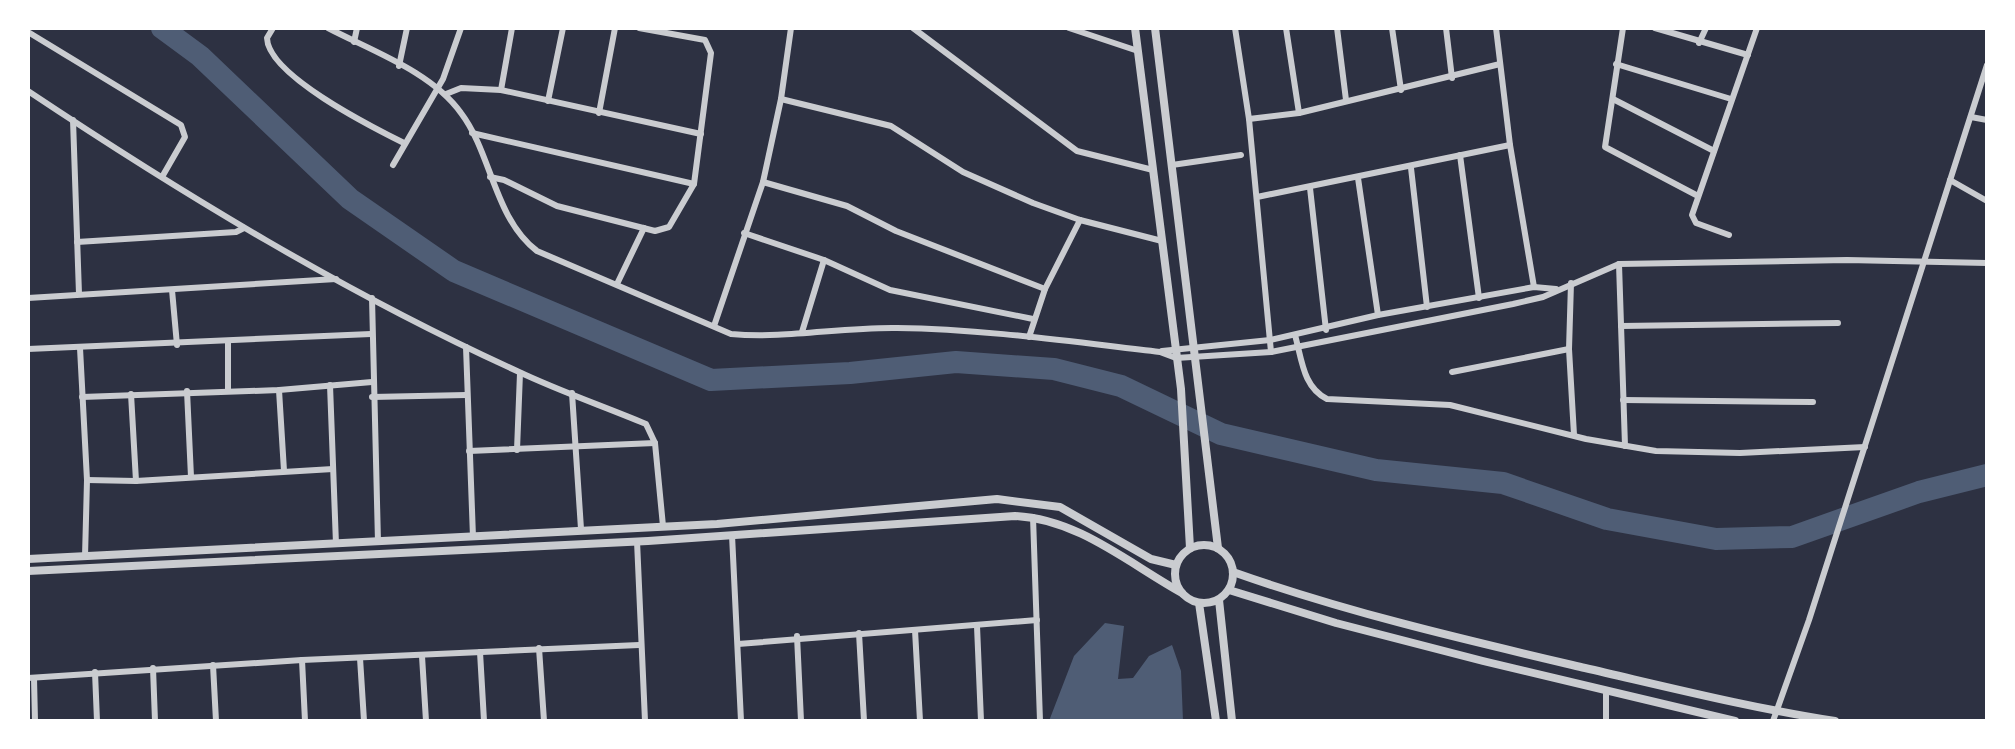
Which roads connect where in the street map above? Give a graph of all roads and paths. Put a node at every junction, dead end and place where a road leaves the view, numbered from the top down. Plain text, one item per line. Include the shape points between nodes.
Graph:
1 (273, 28) edge
2 (328, 28) edge
3 (357, 28) edge
4 (407, 28) edge
5 (461, 28) edge
6 (512, 28) edge
7 (563, 28) edge
8 (615, 28) edge
9 (639, 28) edge
10 (791, 28) edge
11 (913, 28) edge
12 (1069, 28) edge
13 (1135, 28) edge
14 (1155, 28) edge
15 (1235, 28) edge
16 (1286, 28) edge
17 (1337, 28) edge
18 (1392, 28) edge
19 (1446, 28) edge
20 (1496, 28) edge
21 (1623, 28) edge
22 (1655, 28) edge
23 (1706, 28) edge
24 (1757, 28) edge
25 (28, 32) edge
26 (354, 42) junction
27 (1699, 43) junction
28 (1138, 51) junction
29 (1748, 55) junction
30 (1500, 64) junction
31 (1616, 64) junction
32 (1987, 65) edge
33 (399, 66) junction
34 (1452, 78) junction
35 (438, 89) junction
36 (501, 90) junction
37 (1401, 90) junction
38 (28, 91) edge
39 (446, 94) junction
40 (781, 99) junction
41 (1613, 99) junction
42 (1731, 99) junction
43 (1346, 100) junction
44 (548, 101) junction
45 (599, 113) junction
46 (1299, 113) junction
47 (1971, 117) junction
48 (1249, 119) junction
49 (73, 120) junction
50 (1987, 120) edge
51 (472, 133) junction
52 (701, 134) junction
53 (404, 143) junction
54 (1510, 145) junction
55 (1714, 151) junction
56 (1241, 155) dead end
57 (1460, 155) junction
58 (1169, 158) junction
59 (393, 165) dead end
60 (1411, 168) junction
61 (1153, 170) junction
62 (162, 177) junction
63 (490, 177) junction
64 (1358, 178) junction
65 (1950, 180) junction
66 (763, 182) junction
67 (694, 184) junction
68 (1310, 188) junction
69 (1698, 196) junction
70 (1257, 197) junction
71 (1987, 201) edge
72 (1080, 220) junction
73 (244, 228) junction
74 (644, 228) junction
75 (744, 233) junction
76 (1729, 235) dead end
77 (1162, 241) junction
78 (77, 242) junction
79 (824, 260) junction
80 (1923, 262) junction
81 (1987, 263) edge
82 (1619, 264) junction
83 (336, 279) junction
84 (1571, 283) junction
85 (617, 284) junction
86 (1534, 287) junction
87 (1045, 289) junction
88 (1556, 289) junction
89 (172, 290) junction
90 (79, 294) junction
91 (28, 298) edge
92 (372, 298) junction
93 (1479, 298) junction
94 (1427, 307) junction
95 (1378, 315) junction
96 (1033, 319) junction
97 (1838, 323) dead end
98 (714, 326) junction
99 (1621, 326) junction
100 (1326, 330) junction
101 (802, 332) junction
102 (371, 334) junction
103 (1295, 335) junction
104 (1029, 337) junction
105 (1270, 340) junction
106 (228, 341) junction
107 (177, 345) junction
108 (1194, 346) junction
109 (466, 347) junction
110 (1298, 347) junction
111 (80, 348) junction
112 (28, 349) edge
113 (1569, 349) junction
114 (1271, 352) junction
115 (1176, 353) junction
116 (1195, 356) junction
117 (1452, 372) dead end
118 (520, 373) junction
119 (372, 382) junction
120 (330, 385) junction
121 (279, 390) junction
122 (187, 391) junction
123 (228, 391) junction
124 (572, 393) junction
125 (131, 394) junction
126 (466, 395) junction
127 (82, 397) junction
128 (372, 397) junction
129 (1623, 400) junction
130 (1813, 402) dead end
131 (1574, 435) junction
132 (655, 443) junction
133 (573, 446) junction
134 (1625, 446) junction
135 (1865, 447) junction
136 (517, 450) junction
137 (469, 451) junction
138 (333, 469) junction
139 (284, 471) junction
140 (191, 477) junction
141 (87, 480) junction
142 (136, 481) junction
143 (1033, 517) junction
144 (663, 526) junction
145 (581, 529) junction
146 (732, 535) junction
147 (473, 537) junction
148 (637, 541) junction
149 (378, 542) junction
150 (336, 544) junction
151 (1190, 548) junction
152 (1218, 548) junction
153 (85, 557) junction
154 (28, 559) edge
155 (1176, 565) junction
156 (28, 571) edge
157 (1233, 572) junction
158 (1229, 590) junction
159 (1182, 593) junction
160 (1219, 600) junction
161 (1199, 603) junction
162 (1037, 620) junction
163 (977, 626) junction
164 (915, 630) junction
165 (859, 633) junction
166 (797, 636) junction
167 (738, 644) junction
168 (639, 645) junction
169 (539, 648) junction
170 (480, 652) junction
171 (422, 656) junction
172 (360, 658) junction
173 (302, 660) junction
174 (213, 665) junction
175 (153, 668) junction
176 (95, 672) junction
177 (31, 678) edge
178 (1606, 690) junction
179 (1778, 711) junction
180 (1216, 720) edge
181 (35, 721) edge
182 (97, 721) edge
183 (155, 721) edge
184 (216, 721) edge
185 (305, 721) edge
186 (364, 721) edge
187 (426, 721) edge
188 (484, 721) edge
189 (544, 721) edge
190 (645, 721) edge
191 (741, 721) edge
192 (801, 721) edge
193 (864, 721) edge
194 (920, 721) edge
195 (981, 721) edge
196 (1040, 721) edge
197 (1223, 721) edge
198 (1232, 721) edge
199 (1606, 721) edge
200 (1735, 721) edge
201 (1773, 721) edge
202 (1834, 721) edge

1 - 53 street via 267,38 272,56 335,108
2 - 26 street
3 - 26 street
4 - 33 street
5 - 35 street
6 - 36 street
7 - 44 street
8 - 45 street
9 - 52 street via 705,40 709,46
10 - 40 street
11 - 61 street via 1077,151
12 - 28 street
13 - 28 street
14 - 58 street
15 - 48 street
16 - 46 street
17 - 43 street
18 - 37 street
19 - 34 street
20 - 30 street
21 - 31 street
22 - 27 street
23 - 27 street
24 - 29 street
25 - 62 street via 181,125 185,137
26 - 33 street
27 - 29 street
28 - 61 street
29 - 42 street
30 - 34 street
30 - 54 street
31 - 41 street
31 - 42 street
32 - 47 street
33 - 35 street
34 - 37 street
35 - 39 street
35 - 53 street
36 - 39 street via 461,88
36 - 44 street
37 - 43 street
38 - 49 street
39 - 51 street
40 - 66 street
40 - 72 street via 891,126 963,172
41 - 55 street
41 - 69 street via 1607,150
42 - 55 street
43 - 46 street
44 - 45 street
45 - 52 street
46 - 48 street
47 - 50 street
47 - 65 street
48 - 70 street
49 - 62 street
49 - 78 street
51 - 63 street
51 - 67 street
52 - 67 street
53 - 59 street
54 - 57 street
54 - 86 street
55 - 69 street
56 - 58 street via 1172,166
57 - 60 street
57 - 93 street
58 - 108 street
60 - 64 street
60 - 94 street
61 - 77 street
62 - 73 street
63 - 74 street via 557,206
63 - 85 street via 523,240 537,251
64 - 68 street
64 - 95 street
65 - 71 street
65 - 80 street
66 - 75 street
66 - 87 street via 847,206 896,231
67 - 74 street via 669,227
68 - 70 street
68 - 100 street
69 - 76 street via 1693,220
70 - 105 street
72 - 77 street
72 - 87 street
73 - 78 street
73 - 83 street
74 - 85 street
75 - 79 street
75 - 98 street
77 - 115 street
78 - 90 street
79 - 96 street via 890,290
79 - 101 street
80 - 81 street
80 - 82 street
80 - 135 street
82 - 84 street
82 - 99 street
83 - 89 street
83 - 92 street
84 - 88 street
84 - 113 street
85 - 98 street
86 - 88 street
86 - 93 street
87 - 96 street
88 - 110 street via 1513,304
89 - 90 street
89 - 107 street
90 - 91 street
92 - 102 street
92 - 109 street
93 - 94 street
94 - 95 street
95 - 100 street
96 - 104 street
97 - 99 street
98 - 101 street via 761,337
99 - 129 street
100 - 103 street
101 - 104 street via 896,328
102 - 106 street
102 - 119 street
103 - 105 street
103 - 110 street
104 - 115 street
105 - 108 street
105 - 114 street
106 - 107 street
106 - 123 street
107 - 111 street
108 - 115 street
108 - 116 street
109 - 118 street
109 - 126 street
110 - 114 street
110 - 131 street via 1313,392 1327,399 1450,405
111 - 112 street
111 - 127 street
113 - 117 street
113 - 131 street
114 - 116 street
115 - 116 street
115 - 151 street
116 - 152 street
118 - 124 street
118 - 136 street
119 - 120 street
119 - 128 street
120 - 121 street
120 - 138 street
121 - 123 street
121 - 139 street
122 - 123 street
122 - 125 street
122 - 140 street
124 - 132 street via 646,424
124 - 133 street
125 - 127 street
125 - 142 street
126 - 128 street
126 - 137 street
127 - 141 street
128 - 149 street
129 - 130 street
129 - 134 street
131 - 134 street
132 - 133 street
132 - 144 street
133 - 136 street
133 - 145 street
134 - 135 street via 1740,453
135 - 179 street
136 - 137 street
137 - 147 street
138 - 139 street
138 - 150 street
139 - 140 street
140 - 142 street
141 - 142 street
141 - 153 street
143 - 146 street
143 - 159 street via 1087,535
143 - 162 street
144 - 145 street
144 - 155 street via 1020,499 1060,507 1151,559
145 - 147 street
146 - 148 street
146 - 167 street
147 - 149 street
148 - 156 street
148 - 168 street
149 - 150 street
150 - 153 street
151 - 152 street
151 - 155 street
152 - 157 street via 1229,558
153 - 154 street
155 - 159 street
157 - 158 street
157 - 179 street via 1406,627
158 - 160 street
158 - 178 street via 1336,623
159 - 161 street
160 - 161 street
160 - 198 street
161 - 180 street
162 - 163 street
162 - 196 street
163 - 164 street
163 - 195 street
164 - 165 street
164 - 194 street
165 - 166 street
165 - 193 street
166 - 167 street
166 - 192 street
167 - 191 street
168 - 169 street
168 - 190 street
169 - 170 street
169 - 189 street
170 - 171 street
170 - 188 street
171 - 172 street
171 - 187 street
172 - 173 street
172 - 186 street
173 - 174 street
173 - 185 street
174 - 175 street
174 - 184 street
175 - 176 street
175 - 183 street
176 - 177 street
176 - 182 street
177 - 181 street
178 - 199 street
178 - 200 street
179 - 201 street
179 - 202 street
180 - 197 street

